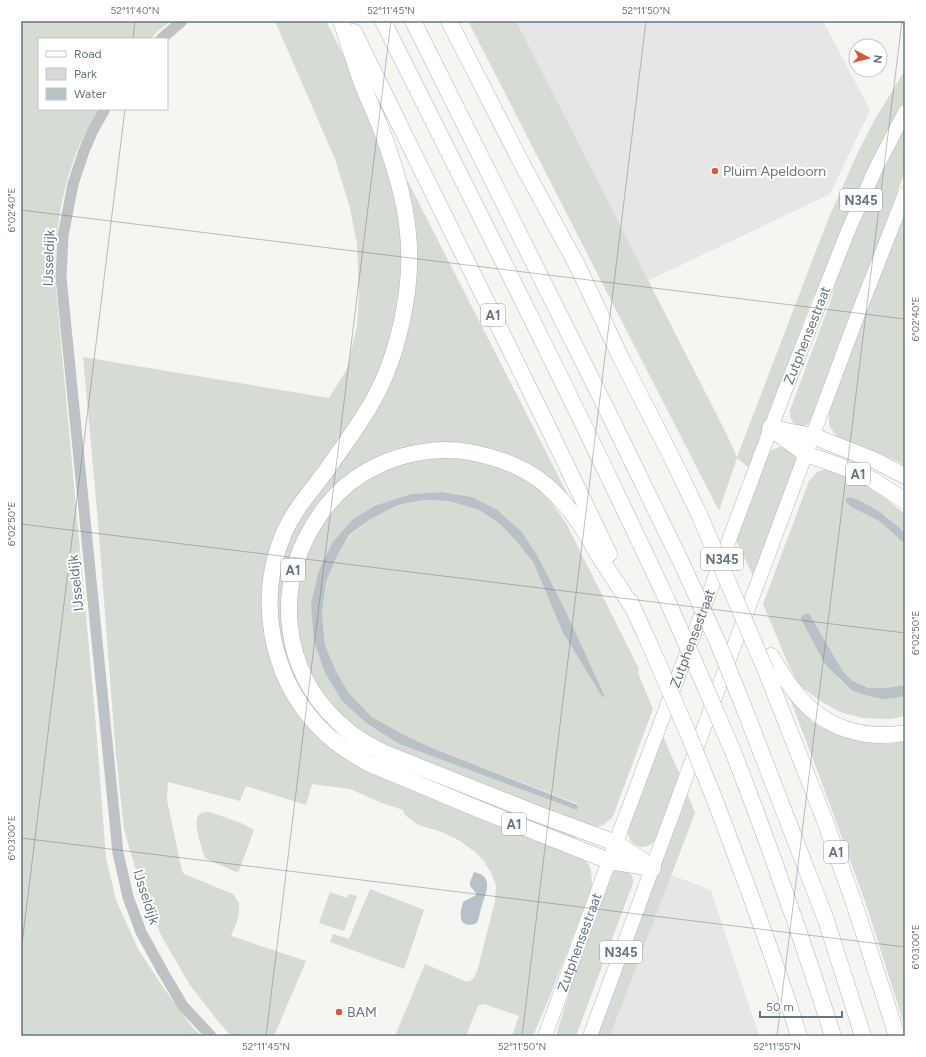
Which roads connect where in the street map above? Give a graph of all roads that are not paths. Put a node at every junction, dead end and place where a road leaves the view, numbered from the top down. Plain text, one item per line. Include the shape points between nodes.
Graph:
1 (182, 21) edge
2 (341, 21) edge
3 (348, 21) edge
4 (383, 21) edge
5 (413, 21) edge
6 (449, 21) edge
7 (162, 38) edge
8 (104, 110) edge
9 (905, 112) edge
10 (905, 194) edge
11 (770, 428) junction
12 (813, 436) junction
13 (806, 454) junction
14 (905, 476) edge
15 (905, 502) edge
16 (634, 610) junction
17 (768, 663) junction
18 (905, 732) edge
19 (616, 843) junction
20 (609, 861) junction
21 (652, 868) junction
22 (211, 1036) edge
23 (545, 1036) edge
24 (590, 1036) edge
25 (799, 1036) edge
26 (833, 1036) edge
27 (863, 1036) edge
28 (897, 1036) edge

1 - 7 street
2 - 20 highway, A1 via 399,182 408,226 407,290 401,329 376,396 298,508 284,533 272,580 270,604 276,651 285,678 310,716 327,734 358,758 483,812
3 - 16 highway, A1 via 548,427
4 - 26 highway, A1, bridge via 546,347 667,600 754,806 808,957
5 - 27 highway, A1, bridge via 600,395 718,643 826,920
6 - 17 highway, A1, bridge via 576,263 699,514 735,599
8 - 22 street, IJsseldijk via 93,130 72,184 63,236 61,277 118,853 128,897 141,932 184,1006
9 - 11 main road, Zutphensestraat / N345 via 848,231
10 - 12 main road, N345
11 - 12 highway
11 - 13 highway
11 - 19 main road, Zutphensestraat / N345
12 - 13 main road, N345
12 - 14 highway, A1 via 876,461
13 - 15 highway, A1 via 873,480
13 - 21 main road, N345
16 - 19 highway, A1 via 580,524 545,484 515,466 482,454 451,450 425,452 385,462 347,485 324,508 307,535 290,583 288,614 293,645 304,676 327,711 358,738 394,757
16 - 25 highway, A1, bridge via 716,803
17 - 18 highway, A1 via 800,699 829,722 851,731 868,734
17 - 28 highway, A1 via 856,909
19 - 20 main road, Zutphensestraat / N345
19 - 21 highway
20 - 21 highway
20 - 23 main road, Zutphensestraat / N345
21 - 24 main road, N345

